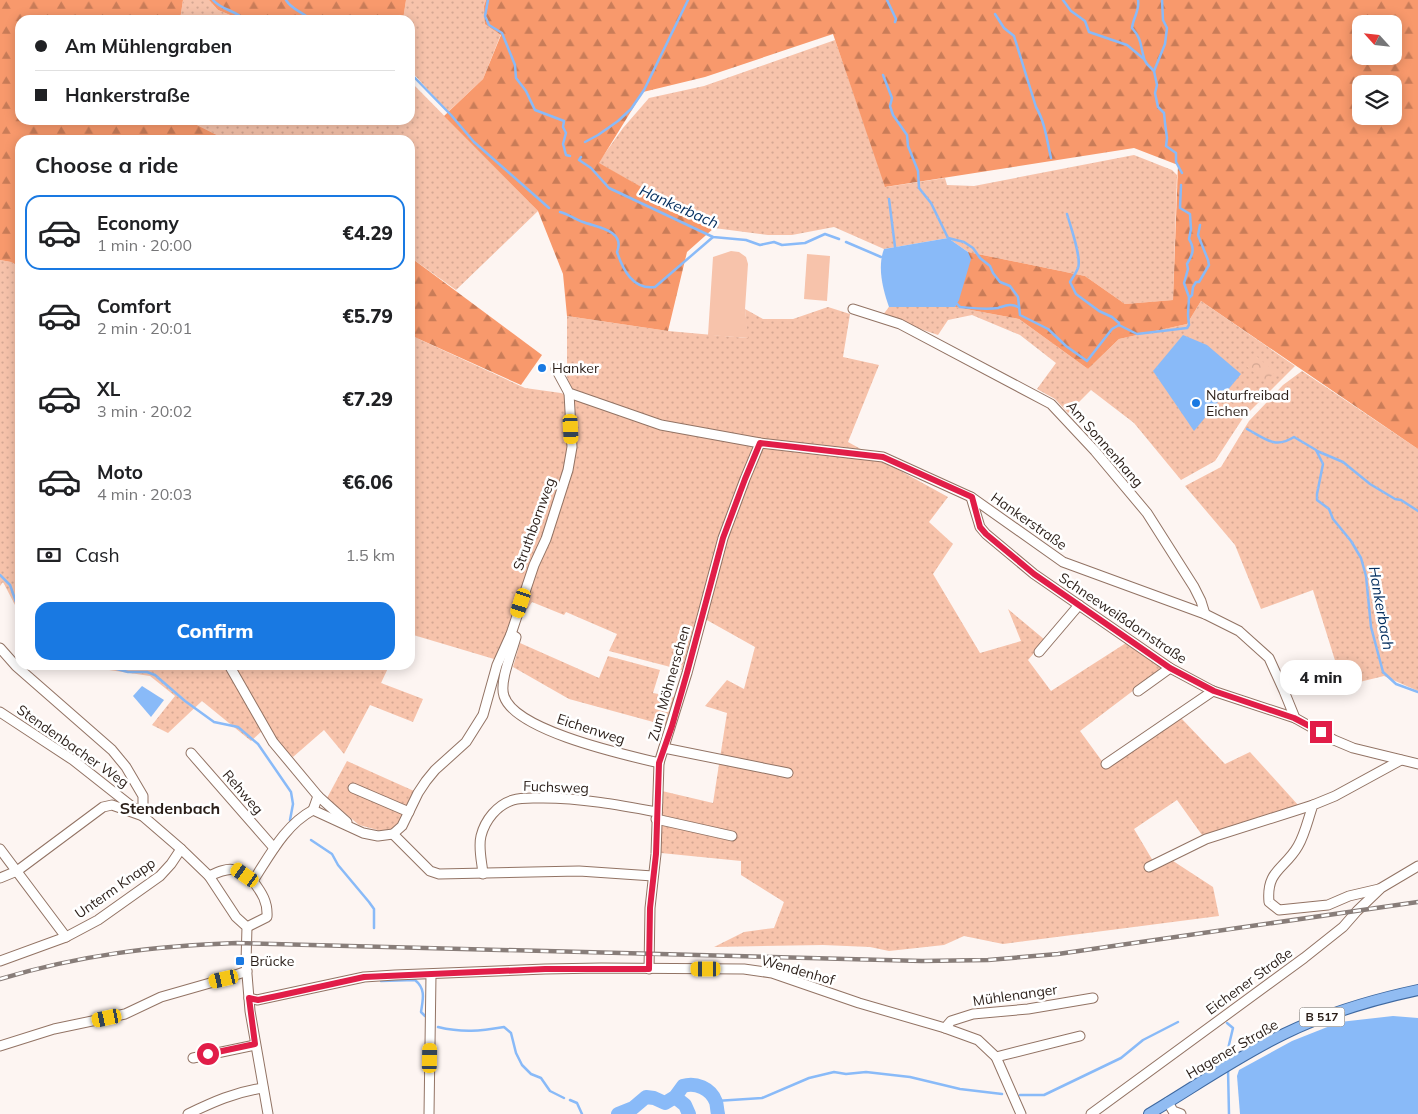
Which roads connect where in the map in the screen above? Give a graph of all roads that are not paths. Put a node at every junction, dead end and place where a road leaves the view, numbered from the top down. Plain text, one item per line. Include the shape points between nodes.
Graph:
1 (853, 310) dead end
2 (556, 369) dead end
3 (569, 393) junction
4 (760, 443) junction
5 (972, 497) junction
6 (1079, 605) junction
7 (1205, 614) junction
8 (511, 634) junction
9 (0, 648) edge
10 (1039, 652) dead end
11 (15, 665) edge
12 (1170, 668) junction
13 (21, 670) edge
14 (232, 670) edge
15 (1138, 691) dead end
16 (1214, 691) junction
17 (0, 707) edge
18 (0, 712) edge
19 (1294, 718) junction
20 (11, 719) junction
21 (664, 748) junction
22 (191, 753) dead end
23 (1401, 760) junction
24 (659, 763) junction
25 (1106, 764) dead end
26 (1418, 764) edge
27 (788, 773) dead end
28 (353, 788) dead end
29 (318, 796) junction
30 (1313, 806) junction
31 (314, 810) junction
32 (409, 812) junction
33 (143, 816) junction
34 (656, 816) junction
35 (356, 830) junction
36 (393, 834) junction
37 (732, 836) dead end
38 (274, 848) junction
39 (0, 849) edge
40 (181, 849) junction
41 (1418, 866) edge
42 (1149, 867) dead end
43 (17, 871) junction
44 (483, 874) junction
45 (209, 876) junction
46 (653, 876) junction
47 (0, 878) edge
48 (253, 881) junction
49 (1381, 888) junction
50 (246, 927) junction
51 (66, 937) junction
52 (0, 961) edge
53 (649, 969) junction
54 (247, 971) junction
55 (431, 974) junction
56 (1418, 990) edge
57 (249, 998) junction
58 (1093, 998) dead end
59 (945, 1028) junction
60 (1080, 1036) dead end
61 (255, 1044) junction
62 (0, 1046) edge
63 (996, 1057) junction
64 (193, 1058) dead end
65 (263, 1088) junction
66 (1168, 1102) junction
67 (188, 1114) edge
68 (268, 1114) edge
69 (429, 1114) edge
70 (1020, 1114) edge
71 (1091, 1114) edge
72 (1150, 1114) edge
73 (1181, 1114) edge

1 - 7 street, Am Sonnenhang via 900,324 1051,404 1147,513 1194,587
2 - 3 street
3 - 4 street, Hankerstraße via 661,424
3 - 8 street, Struthbornweg via 572,446 568,470
4 - 5 street, Hankerstraße via 883,457
4 - 21 street, Zum Möhnerschen via 723,538
5 - 6 street, Schneeweißdornstraße via 980,527 986,534 1034,574
5 - 7 street, Hankerstraße via 1063,562
6 - 10 street
6 - 12 street, Schneeweißdornstraße
7 - 19 street, Hankerstraße via 1239,631 1269,658
8 - 24 street, Eichenweg via 516,637 503,685 503,695 509,707 559,735
8 - 32 street, Struthbornweg via 483,715 466,742 426,781
9 - 11 street
12 - 15 street
12 - 16 street, Schneeweißdornstraße
13 - 33 street via 112,750 143,796
14 - 29 street via 274,742
16 - 19 street, Schneeweißdornstraße
16 - 25 street
17 - 20 street
18 - 20 street, Stendenbacher Weg
19 - 23 street via 1353,748
20 - 33 street, Stendenbacher Weg via 73,760
21 - 24 street, Zum Möhnerschen
21 - 27 street
22 - 38 street, Rehweg
23 - 26 street
23 - 30 street
24 - 34 street, Zum Möhnerschen
28 - 32 street
29 - 31 street
29 - 35 street
30 - 42 street via 1206,839
30 - 49 street via 1297,847 1274,873 1268,888 1269,902 1279,910 1328,905
31 - 35 street
31 - 38 street via 292,825
32 - 36 street, Struthbornweg via 402,826
33 - 40 street, Stendenbacher Weg
33 - 43 street via 112,805 103,807
34 - 37 street, Fuchsweg
34 - 44 street, Fuchsweg via 568,798 513,800 492,814 480,837
34 - 46 street, Zum Möhnerschen
35 - 36 street via 378,836
36 - 44 street via 434,873
38 - 48 street
39 - 43 street
40 - 45 street, Stendenbacher Weg
40 - 51 street, Unterm Knapp via 160,876 98,920
41 - 49 street, Eichener Straße
43 - 47 street
43 - 51 street
44 - 46 street via 579,871
45 - 48 street via 231,868
45 - 50 street, Stendenbacher Weg
46 - 53 street, Zum Möhnerschen
48 - 50 street via 264,895 267,917
49 - 71 street, Eichener Straße via 1343,927 1304,958
50 - 54 street
51 - 52 street, Unterm Knapp
53 - 55 street, Wendenhof
53 - 59 street, Wendenhof via 744,969 772,973
54 - 57 street
54 - 62 street via 161,997 125,1014 54,1029
55 - 57 street, Wendenhof via 364,977 258,1000
55 - 69 street
56 - 66 main road, Hagener Straße / B 517 via 1379,998 1330,1014 1285,1034
57 - 61 street
58 - 59 street, Mühlenanger via 973,1014 951,1021
59 - 63 street, Wendenhof via 978,1040
60 - 63 street
61 - 64 street
61 - 65 street
63 - 70 street, Wendenhof
65 - 67 street via 226,1096
65 - 68 street
66 - 72 main road, Hagener Straße / B 517
66 - 73 street via 1173,1111

